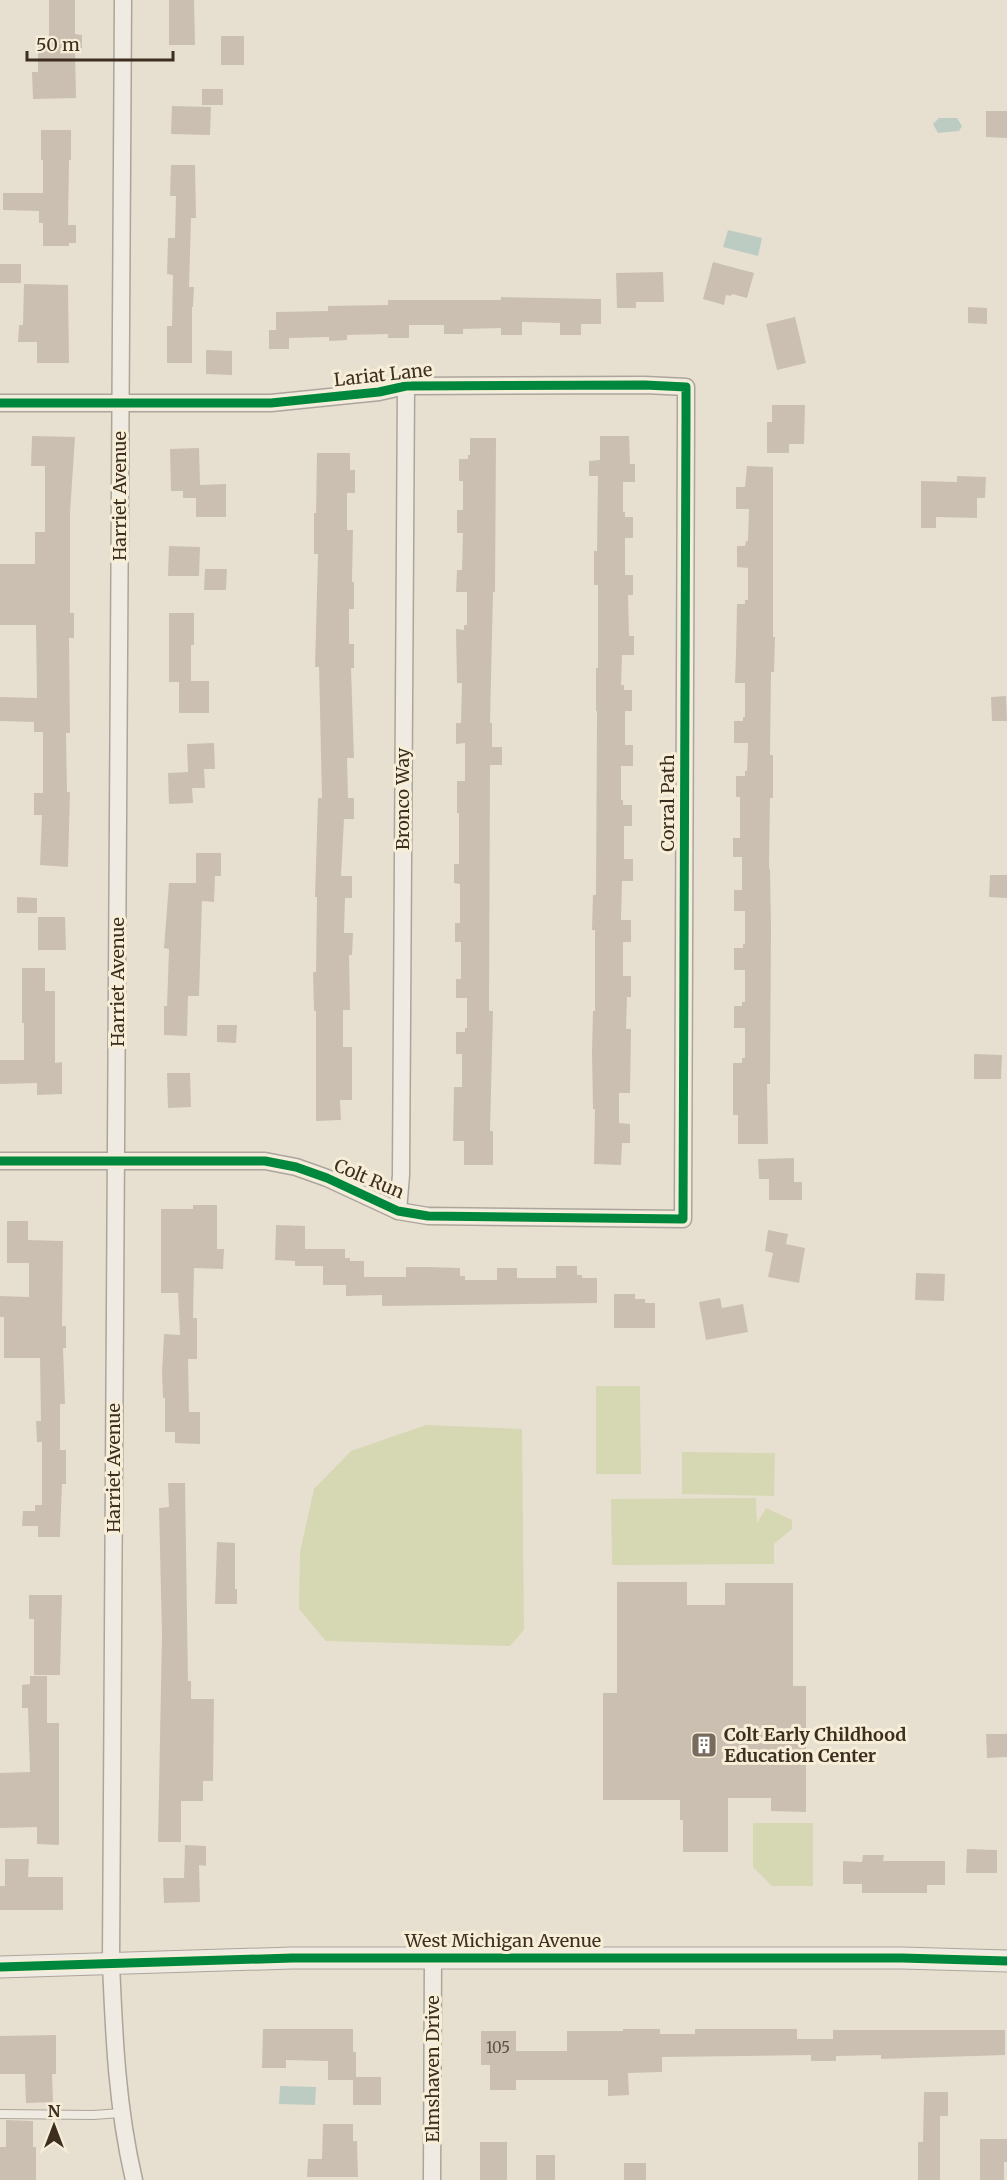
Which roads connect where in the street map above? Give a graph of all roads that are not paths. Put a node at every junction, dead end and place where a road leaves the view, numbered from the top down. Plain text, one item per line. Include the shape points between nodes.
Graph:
1 (123, 0) edge
2 (406, 386) junction
3 (686, 387) joint
4 (0, 403) edge
5 (120, 403) junction
6 (0, 1161) edge
7 (116, 1161) junction
8 (398, 1211) junction
9 (683, 1218) joint
10 (433, 1958) junction
11 (1007, 1961) edge
12 (111, 1963) junction
13 (0, 1967) edge
14 (121, 2113) junction
15 (0, 2114) edge
16 (134, 2180) edge
17 (432, 2180) edge

1 - 5 street, Harriet Avenue
2 - 3 street, Lariat Lane
2 - 5 street, Lariat Lane via 270,403
2 - 8 street, Bronco Way
3 - 9 street, Corral Path
4 - 5 street, Lariat Lane
5 - 7 street, Harriet Avenue
6 - 7 street, Colt Run
7 - 8 street, Colt Run via 265,1161 327,1178
7 - 12 street, Harriet Avenue
8 - 9 street, Colt Run via 428,1216
10 - 11 street, West Michigan Avenue
10 - 12 street, West Michigan Avenue
10 - 17 street, Elmshaven Drive
12 - 13 street, West Michigan Avenue
12 - 14 street, Harriet Avenue
14 - 15 lane
14 - 16 street, Harriet Avenue

